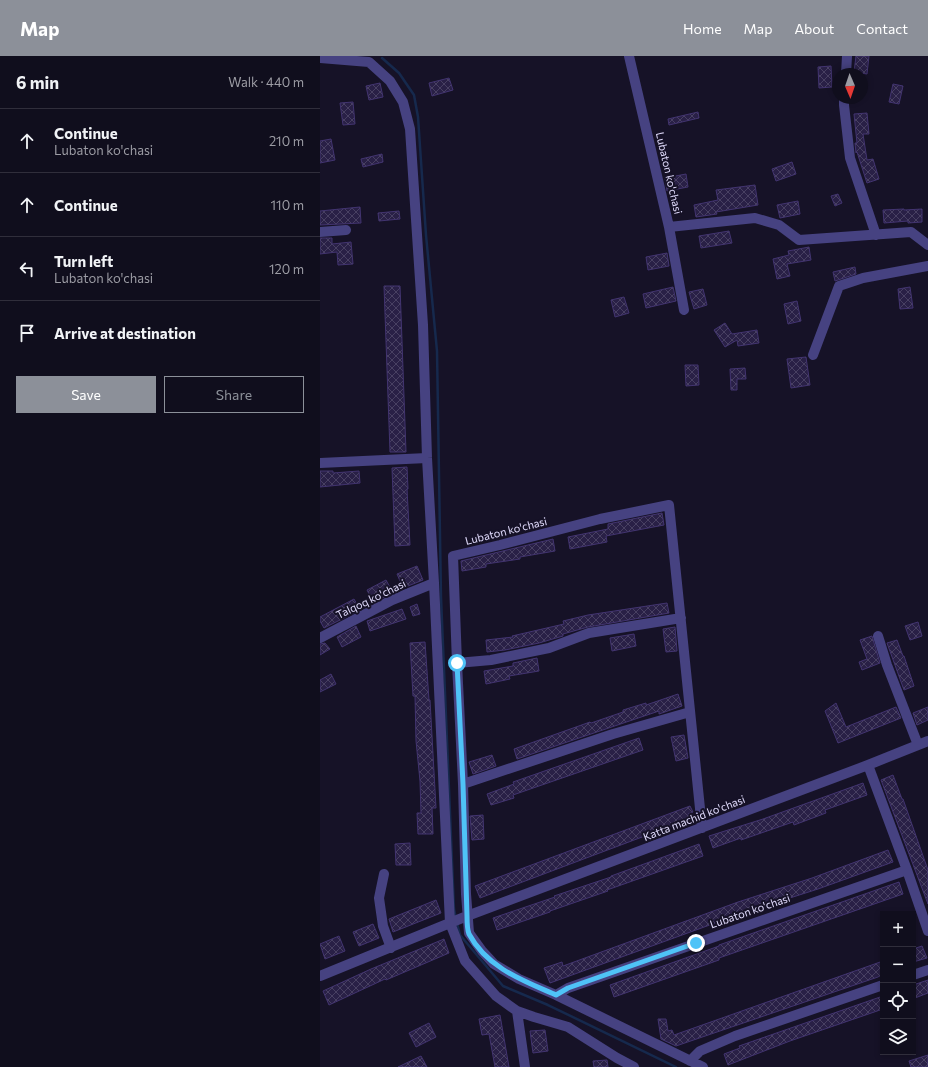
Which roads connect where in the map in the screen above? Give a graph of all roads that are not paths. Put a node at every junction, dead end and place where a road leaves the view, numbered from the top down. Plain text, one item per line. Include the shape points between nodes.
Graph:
1 (630, 56) edge
2 (847, 56) edge
3 (320, 58) edge
4 (372, 59) edge
5 (846, 68) edge
6 (844, 104) edge
7 (669, 227) junction
8 (346, 230) dead end
9 (320, 232) edge
10 (876, 235) junction
11 (926, 241) edge
12 (928, 266) edge
13 (684, 310) dead end
14 (813, 356) dead end
15 (427, 458) junction
16 (320, 463) edge
17 (434, 583) junction
18 (681, 618) junction
19 (878, 636) dead end
20 (320, 638) edge
21 (457, 663) junction
22 (690, 712) junction
23 (928, 741) edge
24 (918, 745) junction
25 (868, 765) junction
26 (463, 784) junction
27 (702, 828) junction
28 (907, 870) junction
29 (384, 874) dead end
30 (467, 916) junction
31 (450, 923) junction
32 (928, 931) edge
33 (390, 948) junction
34 (928, 970) edge
35 (916, 974) edge
36 (320, 976) edge
37 (880, 987) edge
38 (556, 995) junction
39 (517, 1011) junction
40 (690, 1060) junction
41 (616, 1062) edge
42 (525, 1067) edge
43 (634, 1067) edge
44 (703, 1067) edge

1 - 7 street, Lubaton ko'chasi
2 - 5 street
3 - 4 street
4 - 15 street via 403,102 410,129 423,325
6 - 10 street via 850,158
7 - 10 street, Lubaton ko'chasi via 755,218 779,225 799,240
7 - 13 street
8 - 9 street
10 - 11 street, Lubaton ko'chasi via 911,232
12 - 14 street via 862,278 839,286
15 - 16 street
15 - 17 street
17 - 20 street, Talqoq ko'chasi via 392,600
17 - 31 street
18 - 21 street via 589,633 549,648 491,660
18 - 21 street, Lubaton ko'chasi via 670,505 600,519 453,556
18 - 22 street
19 - 24 street
21 - 26 street, Lubaton ko'chasi
22 - 26 street via 613,734
22 - 27 street
23 - 24 street, Katta machid ko'chasi
24 - 25 street, Katta machid ko'chasi
25 - 27 street, Katta machid ko'chasi
25 - 28 street
26 - 30 street, Lubaton ko'chasi
27 - 30 street, Katta machid ko'chasi
28 - 32 street
28 - 38 street, Lubaton ko'chasi via 568,988
29 - 33 street via 379,898 383,926
30 - 31 street, Katta machid ko'chasi
30 - 38 street, Lubaton ko'chasi via 469,933 494,964 519,979
31 - 33 street, Katta machid ko'chasi
31 - 39 street via 465,961 496,996
33 - 36 street, Katta machid ko'chasi
34 - 35 street
37 - 40 street via 735,1036 700,1051
38 - 40 street, Lubaton ko'chasi
39 - 41 street via 568,1027
39 - 42 street
40 - 44 street, Lubaton ko'chasi
41 - 43 street

